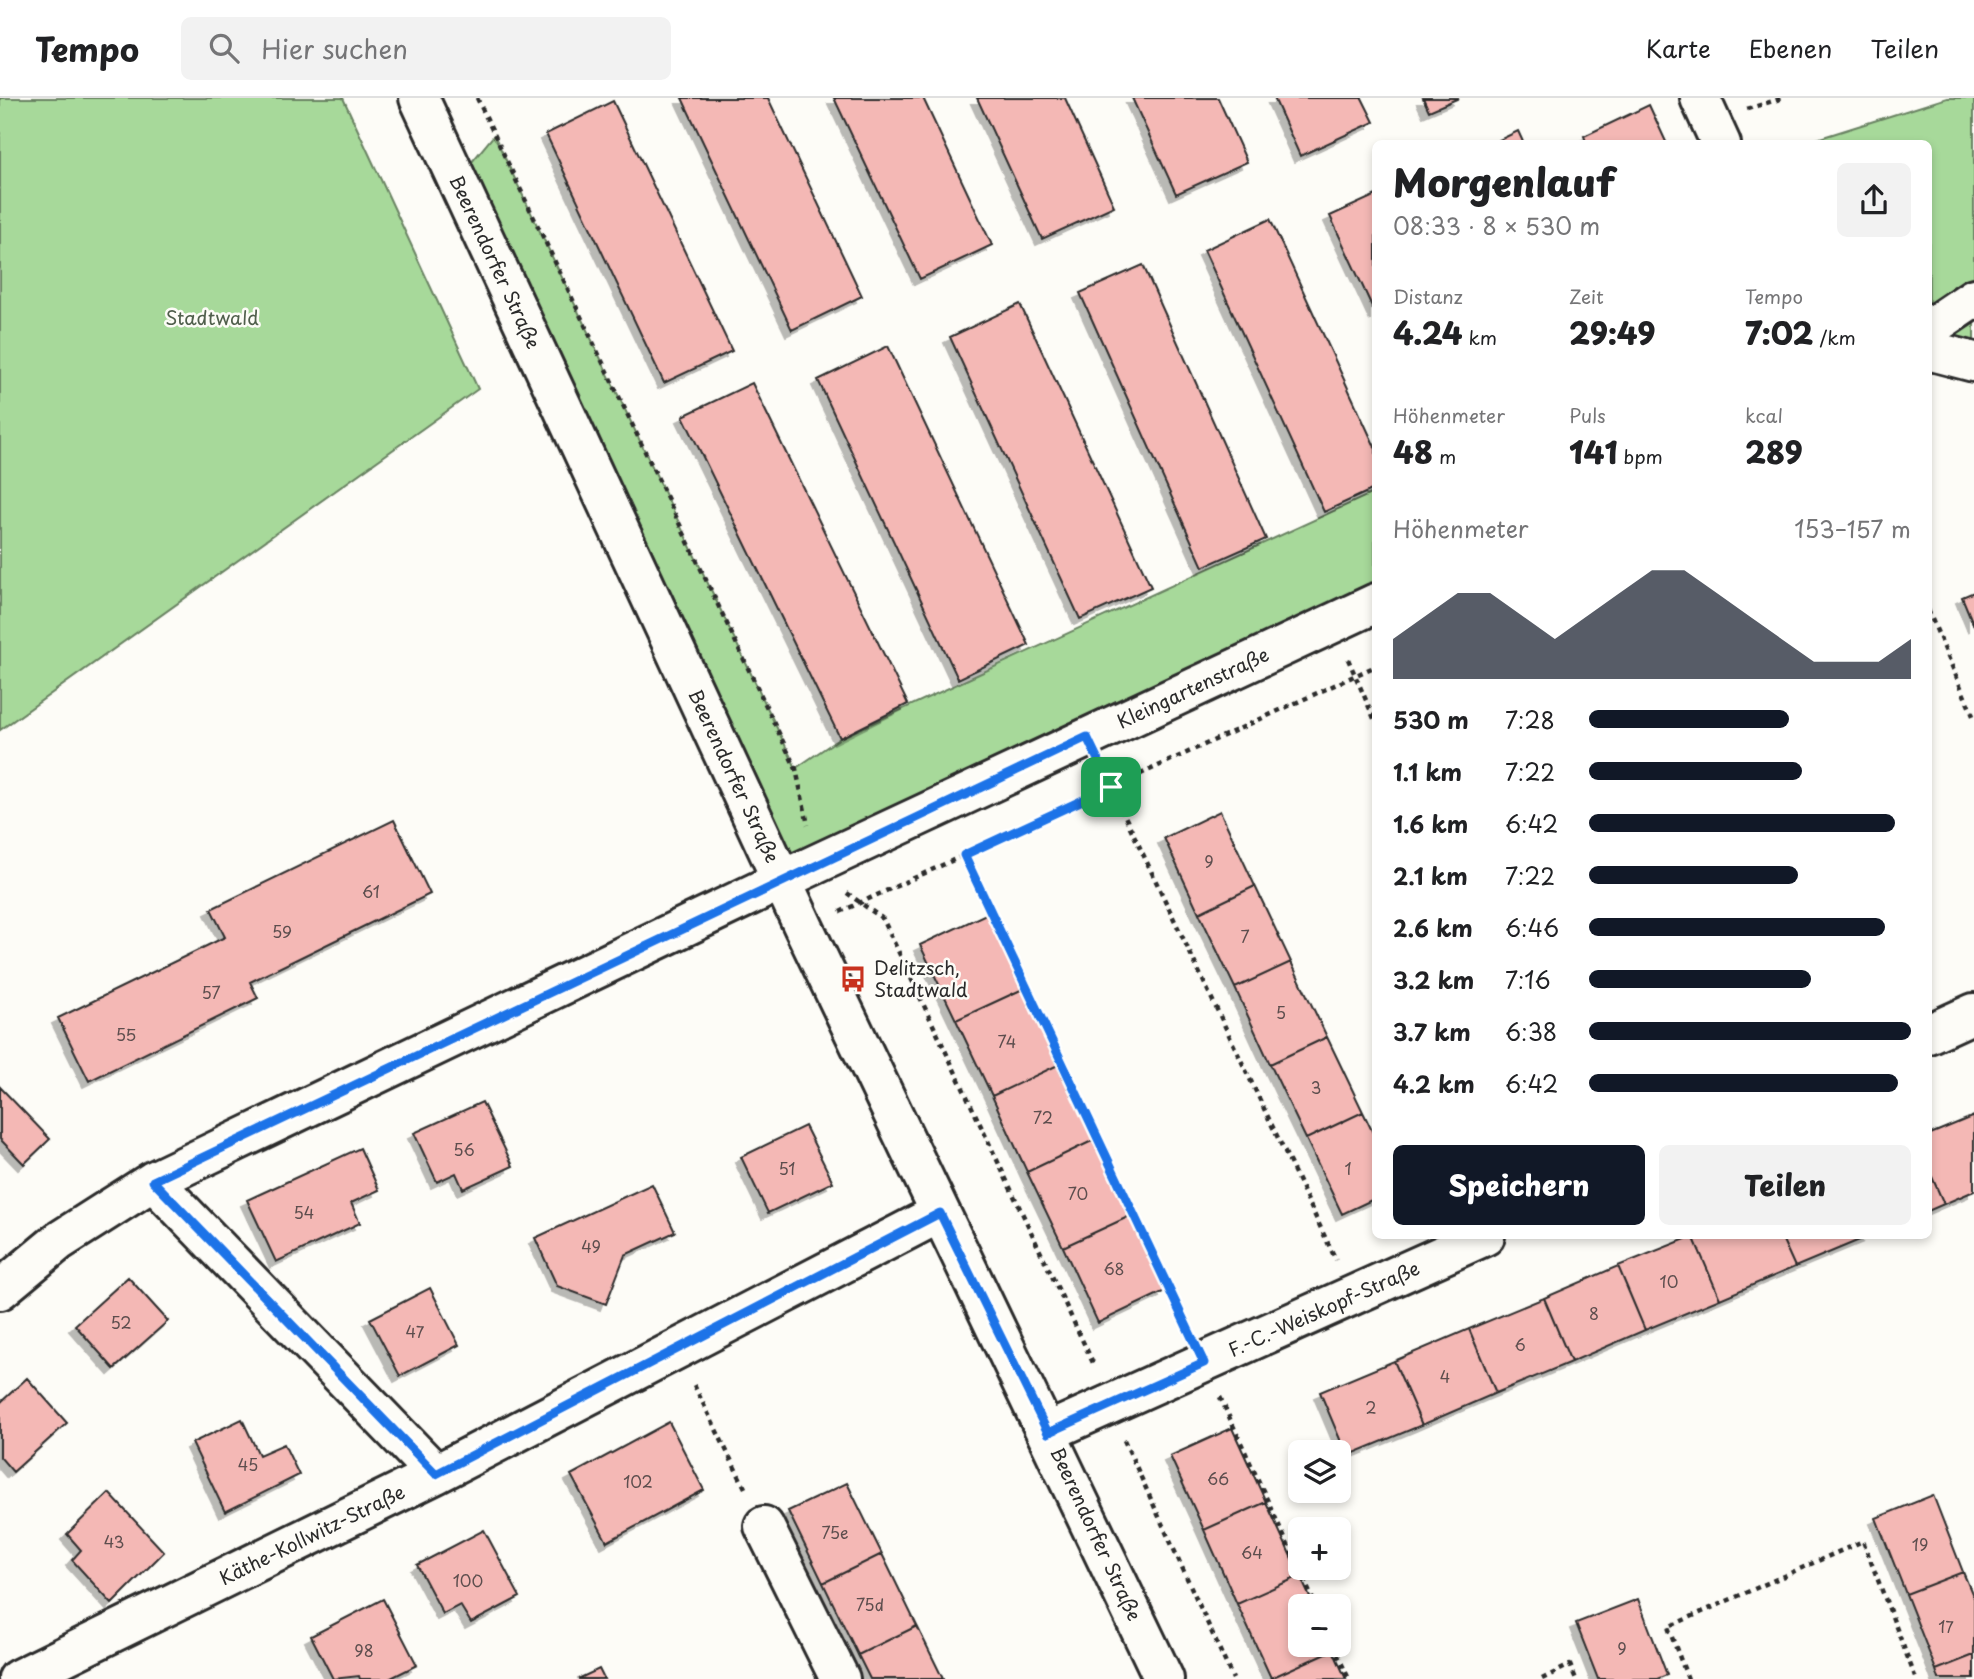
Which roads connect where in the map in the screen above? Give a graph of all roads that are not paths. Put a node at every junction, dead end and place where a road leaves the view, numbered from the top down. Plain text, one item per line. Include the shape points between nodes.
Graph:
1 (419, 98) edge
2 (1700, 98) edge
3 (1719, 140) edge
4 (1974, 298) edge
5 (1932, 326) edge
6 (1932, 351) edge
7 (1974, 362) edge
8 (1372, 605) edge
9 (782, 880) junction
10 (1974, 1013) edge
11 (1932, 1032) edge
12 (153, 1181) junction
13 (940, 1213) junction
14 (1478, 1239) edge
15 (0, 1290) edge
16 (1048, 1433) junction
17 (436, 1474) junction
18 (764, 1526) road end
19 (18, 1679) edge
20 (840, 1679) edge
21 (1164, 1679) edge

1 - 9 street, Beerendorfer Straße
2 - 3 street
4 - 5 street
6 - 7 street
8 - 9 street, Kleingartenstraße
9 - 12 street, Kleingartenstraße
9 - 13 street, Beerendorfer Straße
10 - 11 street
12 - 15 street, Kleingartenstraße via 58,1241
12 - 17 street
13 - 16 street, Beerendorfer Straße
13 - 17 street, Käthe-Kollwitz-Straße
14 - 16 street, F.-C.-Weiskopf-Straße
16 - 21 street, Beerendorfer Straße
17 - 19 street, Käthe-Kollwitz-Straße
18 - 20 street

